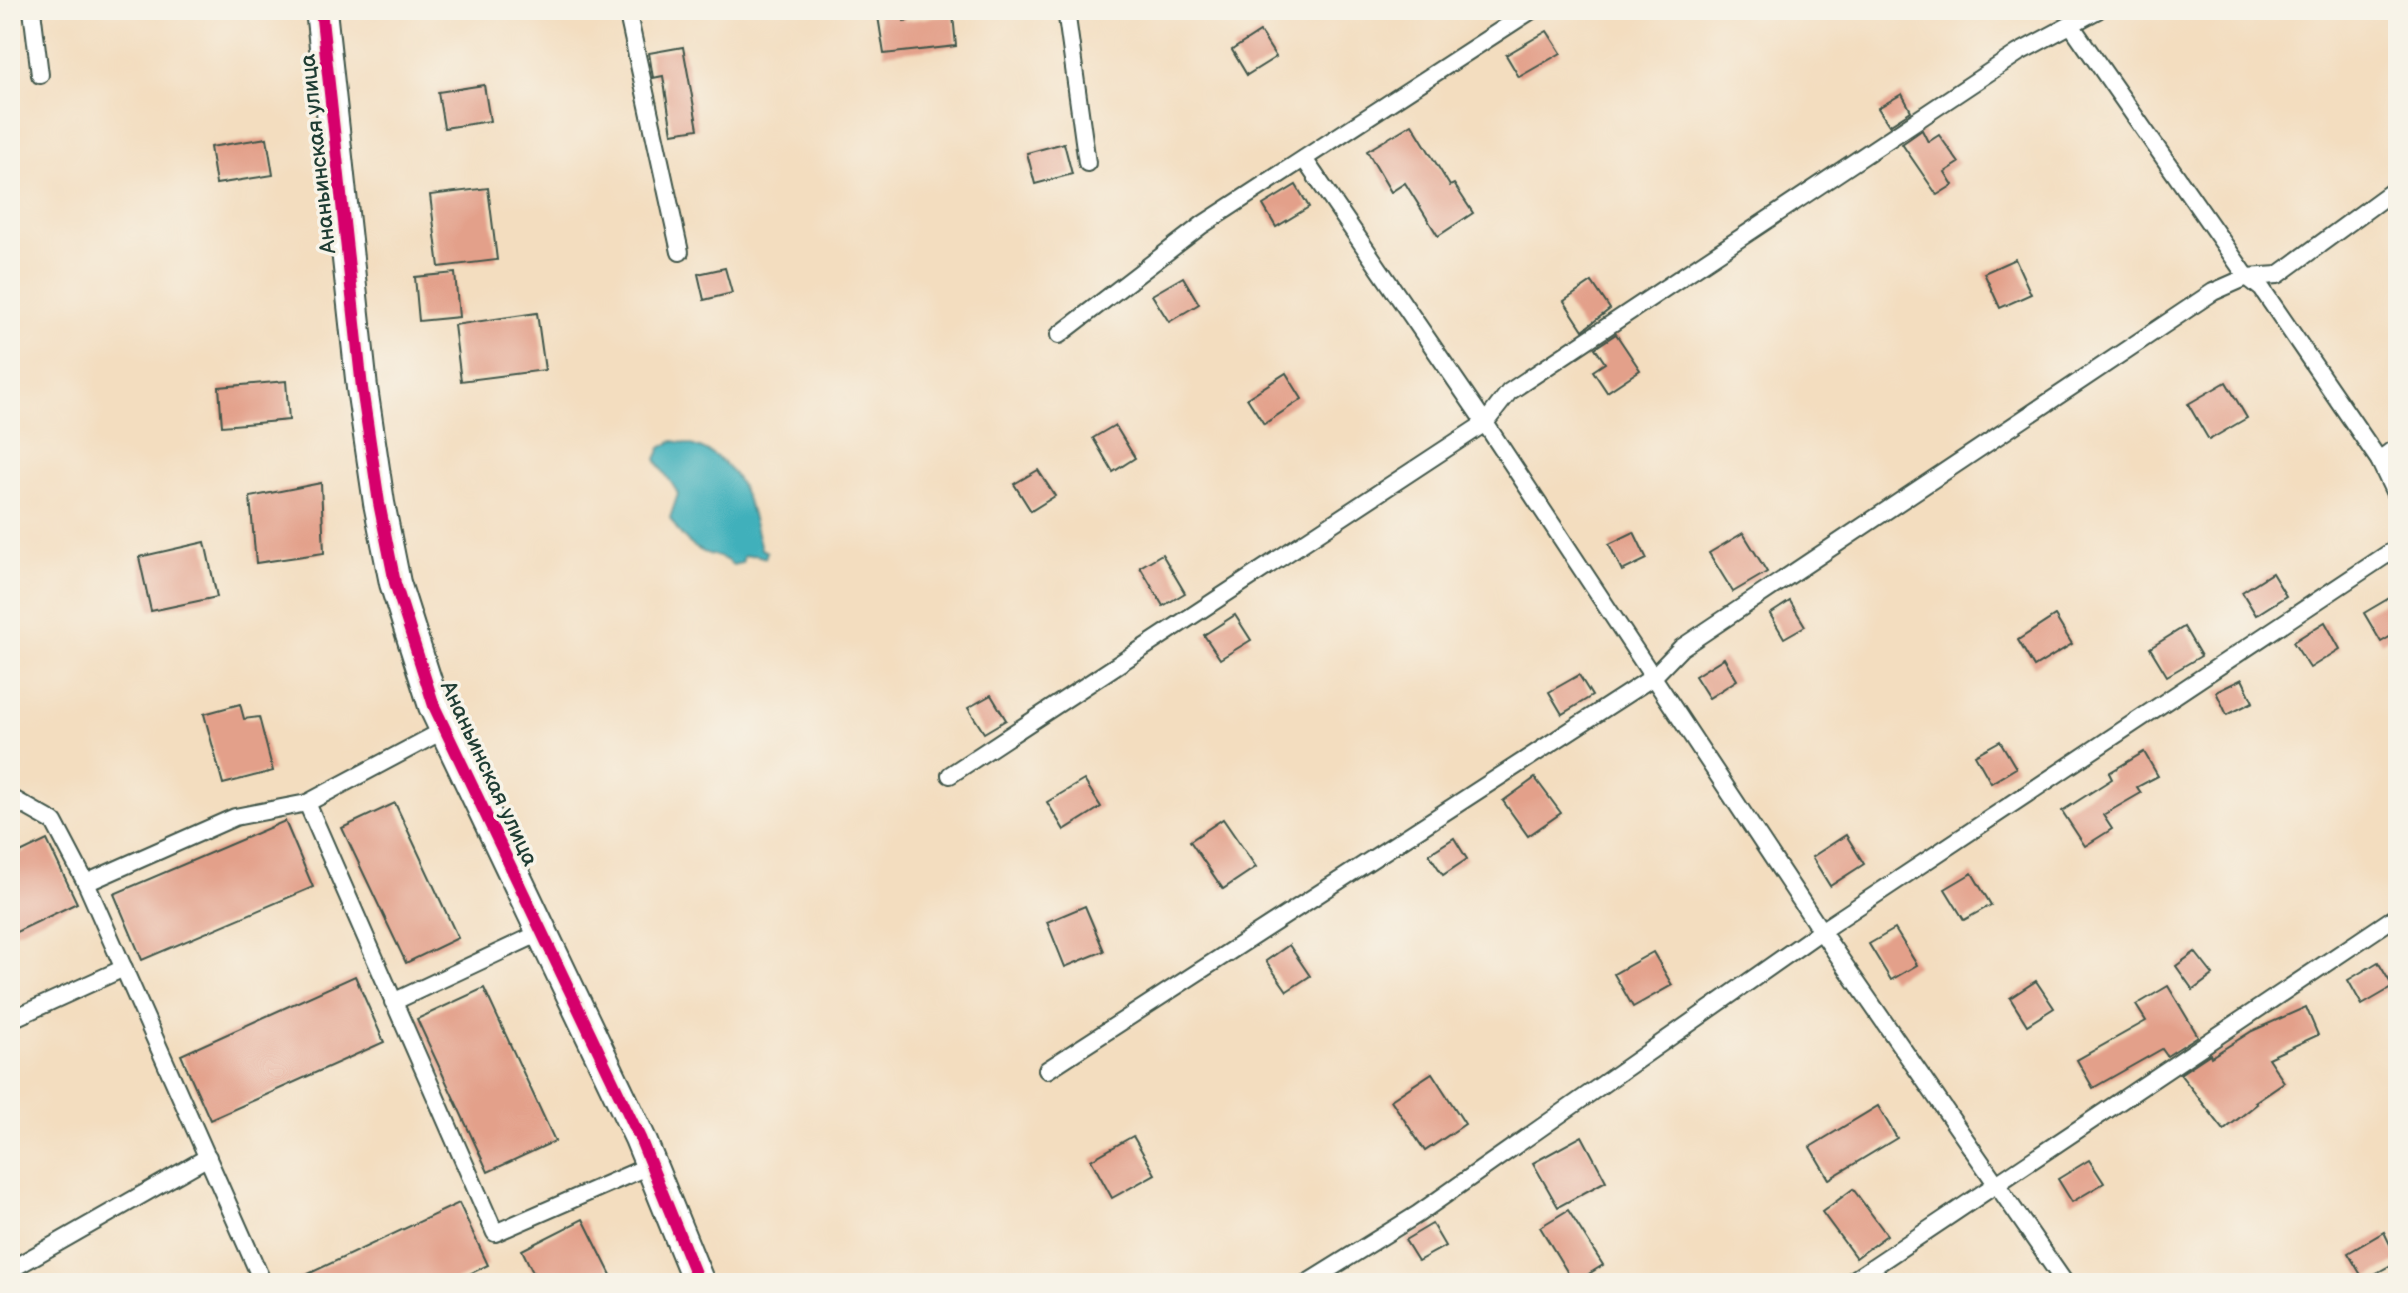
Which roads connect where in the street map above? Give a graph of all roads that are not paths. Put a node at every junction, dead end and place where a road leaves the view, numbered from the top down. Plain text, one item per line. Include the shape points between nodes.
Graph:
1 (32, 10) edge
2 (321, 10) edge
3 (627, 10) edge
4 (1066, 10) edge
5 (1532, 10) edge
6 (2098, 10) edge
7 (2071, 25) junction
8 (40, 75) dead end
9 (1304, 159) junction
10 (1087, 163) dead end
11 (2398, 187) edge
12 (680, 252) dead end
13 (2247, 277) junction
14 (1059, 335) dead end
15 (1485, 423) junction
16 (2398, 446) edge
17 (2379, 460) junction
18 (2398, 500) edge
19 (2398, 547) edge
20 (1653, 677) junction
21 (446, 729) junction
22 (950, 775) dead end
23 (10, 801) edge
24 (307, 803) junction
25 (86, 883) junction
26 (2398, 915) edge
27 (1821, 931) junction
28 (542, 932) junction
29 (124, 968) junction
30 (393, 1002) junction
31 (10, 1020) edge
32 (1047, 1070) dead end
33 (208, 1157) junction
34 (651, 1165) junction
35 (1996, 1183) junction
36 (10, 1270) edge
37 (263, 1283) edge
38 (699, 1283) edge
39 (1307, 1283) edge
40 (1849, 1283) edge
41 (2065, 1283) edge

1 - 8 lane
2 - 21 street, Ананьинская улица via 379,503 395,583
3 - 12 lane
4 - 10 lane
5 - 9 lane
6 - 7 lane
7 - 13 lane
7 - 15 lane via 2018,53 1509,392
9 - 14 lane via 1202,225
9 - 15 lane
11 - 13 lane via 2278,275
13 - 17 lane via 2262,289
13 - 20 lane via 2213,292 1694,639
15 - 20 lane
15 - 22 lane
16 - 17 lane
17 - 18 lane
19 - 27 lane
20 - 27 lane
20 - 32 lane
21 - 24 lane
21 - 28 street, Ананьинская улица
23 - 25 lane via 54,822
24 - 25 lane via 235,817
24 - 30 lane
25 - 29 lane
26 - 35 lane
27 - 35 lane
27 - 39 lane via 1418,1214
28 - 30 lane
28 - 34 street, Ананьинская улица
29 - 31 lane
29 - 33 lane
30 - 34 lane via 495,1233
33 - 36 lane
33 - 37 lane
34 - 38 street, Ананьинская улица
35 - 40 lane
35 - 41 lane

